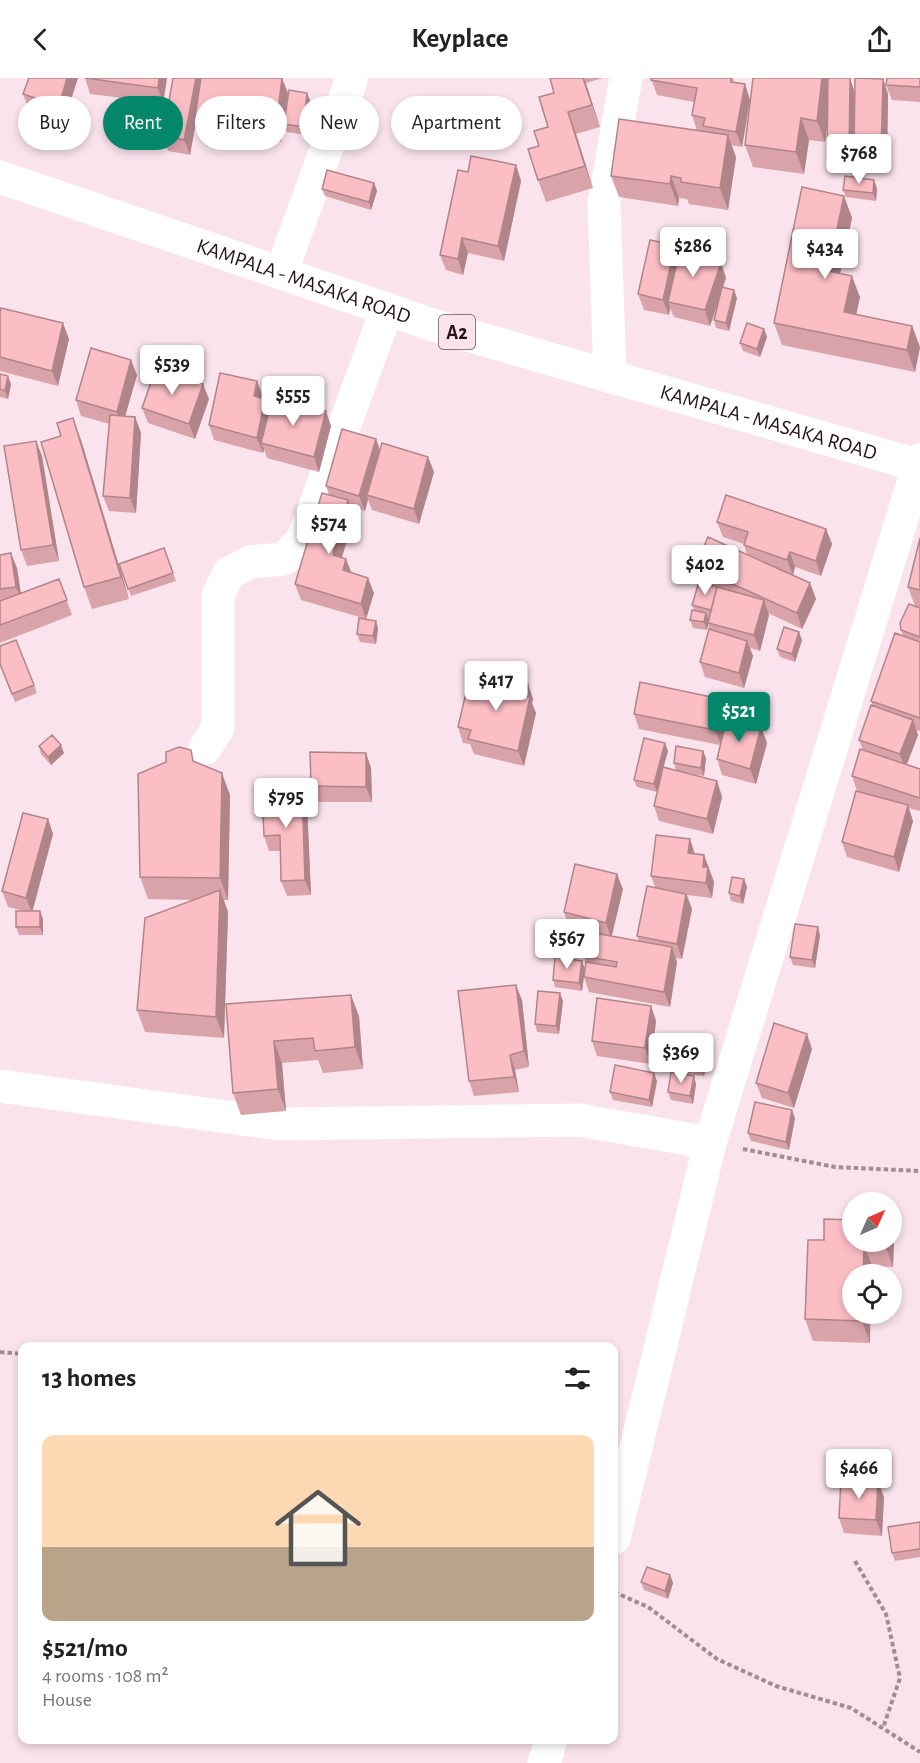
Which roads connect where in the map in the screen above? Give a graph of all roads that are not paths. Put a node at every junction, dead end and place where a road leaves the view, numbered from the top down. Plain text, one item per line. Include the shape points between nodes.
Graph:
1 (626, 78) edge
2 (351, 81) dead end
3 (0, 177) edge
4 (281, 273) junction
5 (387, 309) junction
6 (610, 377) junction
7 (919, 464) edge
8 (205, 748) dead end
9 (0, 1086) edge
10 (710, 1143) junction
11 (618, 1522) edge
12 (550, 1744) edge
13 (544, 1763) edge

1 - 6 street via 604,202
2 - 4 street
3 - 4 street, KAMPALA - MASAKA ROAD / A2
4 - 5 street, KAMPALA - MASAKA ROAD / A2
5 - 6 street, KAMPALA - MASAKA ROAD / A2
5 - 8 street via 303,539 284,559 250,562 229,573 218,595 218,728
6 - 7 street, KAMPALA - MASAKA ROAD / A2
7 - 10 street
9 - 10 street via 279,1124 579,1120
10 - 11 street
12 - 13 street

